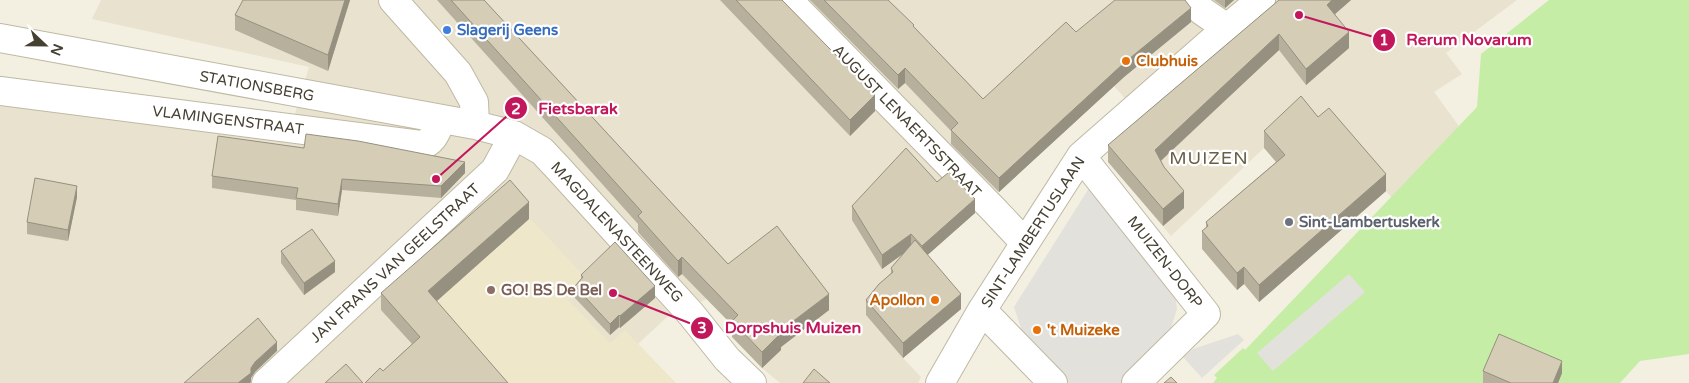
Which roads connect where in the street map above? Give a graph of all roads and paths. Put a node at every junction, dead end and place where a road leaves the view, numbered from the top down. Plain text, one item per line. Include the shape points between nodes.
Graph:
1 (393, 0) edge
2 (788, 0) edge
3 (1193, 0) edge
4 (1261, 0) edge
5 (1227, 28) junction
6 (0, 38) edge
7 (0, 90) edge
8 (442, 119) junction
9 (475, 125) junction
10 (514, 135) junction
11 (1081, 156) junction
12 (1025, 243) junction
13 (982, 310) junction
14 (266, 383) edge
15 (751, 383) edge
16 (940, 383) edge
17 (1053, 383) edge
18 (1136, 383) edge

1 - 9 street via 458,73 474,102
2 - 12 street, AUGUST LENAERTSSTRAAT
3 - 5 street via 1202,11
4 - 5 street, SINT-LAMBERTUSLAAN
5 - 11 street, SINT-LAMBERTUSLAAN
6 - 8 street, STATIONSBERG
7 - 8 street, VLAMINGENSTRAAT via 421,145 432,139
8 - 9 street, STATIONSBERG
9 - 10 street, STATIONSBERG
10 - 14 street, JAN FRANS VAN GEELSTRAAT via 495,170
10 - 15 street, MAGDALENASTEENWEG via 542,151
11 - 12 street, SINT-LAMBERTUSLAAN
11 - 18 street, MUIZEN-DORP via 1206,314
12 - 13 street, SINT-LAMBERTUSLAAN
13 - 16 street, SINT-LAMBERTUSLAAN
13 - 17 street

